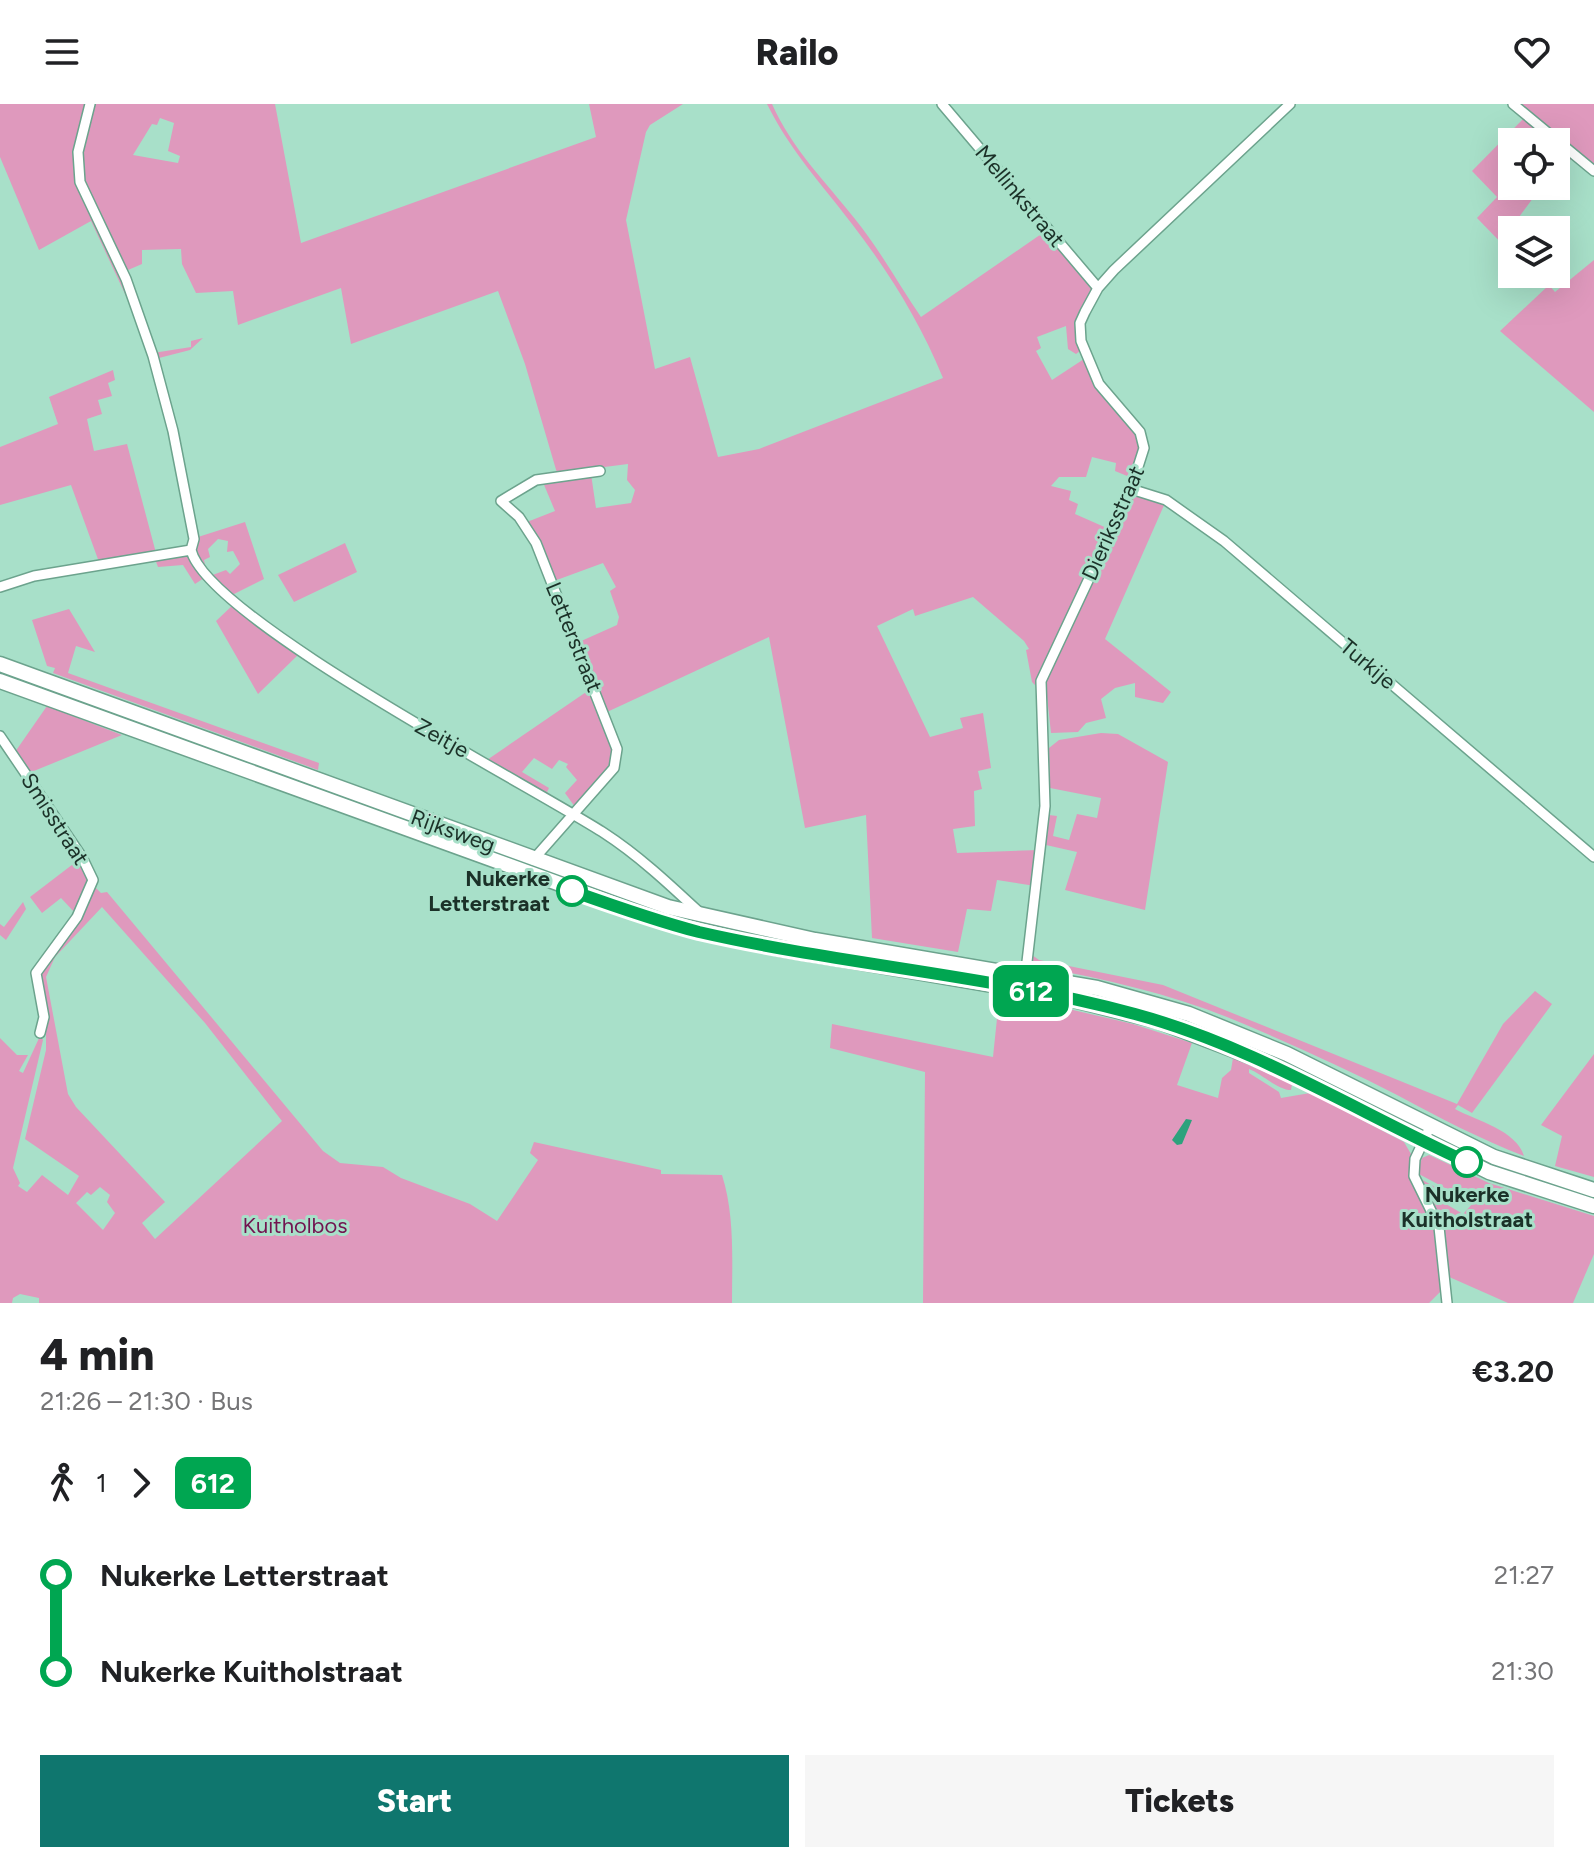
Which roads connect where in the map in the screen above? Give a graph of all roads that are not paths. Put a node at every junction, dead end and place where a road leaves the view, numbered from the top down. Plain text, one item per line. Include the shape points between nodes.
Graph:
1 (90, 104) edge
2 (942, 104) edge
3 (1290, 104) edge
4 (1513, 104) edge
5 (1594, 171) edge
6 (1098, 288) junction
7 (600, 471) dead end
8 (1131, 489) junction
9 (191, 550) junction
10 (0, 587) edge
11 (0, 664) edge
12 (0, 681) edge
13 (0, 736) edge
14 (572, 813) junction
15 (1594, 857) edge
16 (533, 860) junction
17 (703, 916) junction
18 (1026, 974) junction
19 (1023, 990) junction
20 (40, 1033) dead end
21 (1430, 1127) junction
22 (1423, 1141) junction
23 (1594, 1190) edge
24 (1594, 1206) edge
25 (1447, 1303) edge

1 - 9 street via 79,143 80,182 126,279 153,356 195,531
2 - 6 street, Mellinkstraat
3 - 6 street, Dieriksstraat
4 - 5 street
6 - 8 street, Dieriksstraat via 1080,323 1081,341 1099,384 1142,436 1143,456
7 - 14 street, Letterstraat via 536,480 501,501 536,543 616,741 614,768
8 - 15 street, Turkije via 1166,500 1224,541
8 - 18 street, Dieriksstraat via 1041,681 1045,806
9 - 10 street via 34,576
9 - 14 street, Zeitje via 209,579 304,653
11 - 16 highway, Rijksweg
12 - 19 highway, Rijksweg via 662,921 777,948
13 - 20 street, Smisstraat via 93,880 77,917 36,973 44,1017
14 - 16 street, Letterstraat
14 - 17 street, Zeitje via 608,835
16 - 17 highway, Rijksweg
17 - 18 highway, Rijksweg
18 - 19 street, Dieriksstraat
18 - 21 highway, Rijksweg via 1132,997 1218,1025
19 - 22 highway, Rijksweg via 1131,1013 1229,1046
21 - 22 street
21 - 23 highway, Rijksweg via 1517,1167
22 - 24 highway, Rijksweg via 1511,1181
22 - 25 street via 1414,1176 1439,1227

